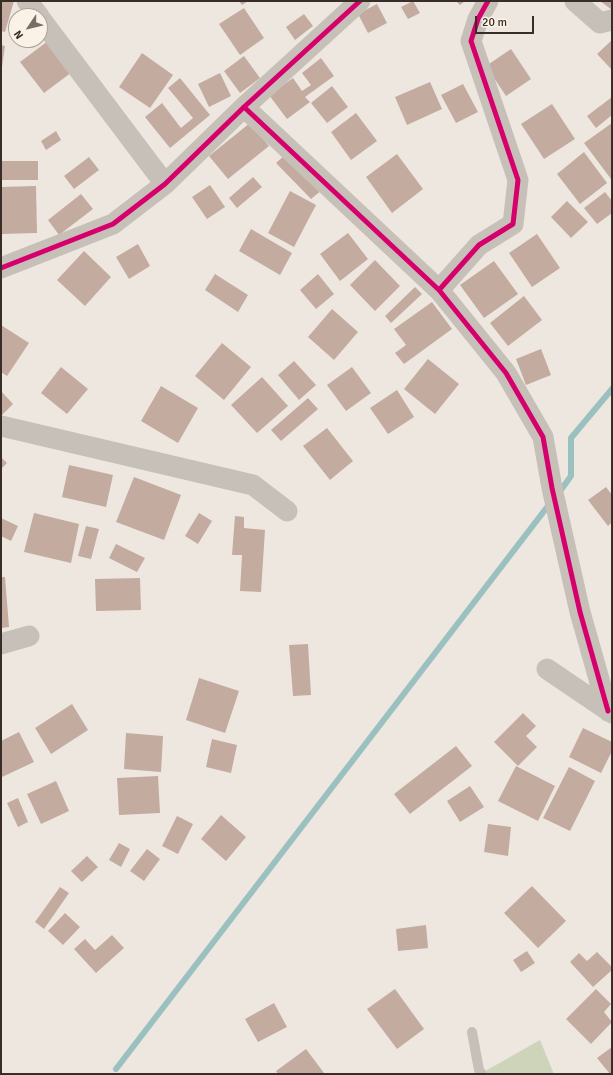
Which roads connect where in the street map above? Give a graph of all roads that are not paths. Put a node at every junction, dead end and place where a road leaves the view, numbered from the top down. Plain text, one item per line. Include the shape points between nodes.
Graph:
1 (360, 1) edge
2 (488, 1) edge
3 (575, 1) edge
4 (612, 20) edge
5 (48, 29) edge
6 (244, 107) junction
7 (165, 184) junction
8 (1, 268) edge
9 (439, 290) junction
10 (1, 426) edge
11 (287, 511) dead end
12 (29, 636) dead end
13 (1, 644) edge
14 (547, 669) dead end
15 (610, 712) edge
16 (472, 1032) dead end
17 (482, 1074) edge

1 - 6 street
2 - 9 street via 478,19 471,41 518,180 513,224 479,245
3 - 4 street via 600,23
5 - 7 street
6 - 7 street
6 - 9 street
7 - 8 street via 113,224
9 - 15 street via 506,373 543,437 580,612
10 - 11 street via 253,485
12 - 13 street
14 - 15 street
16 - 17 lane

